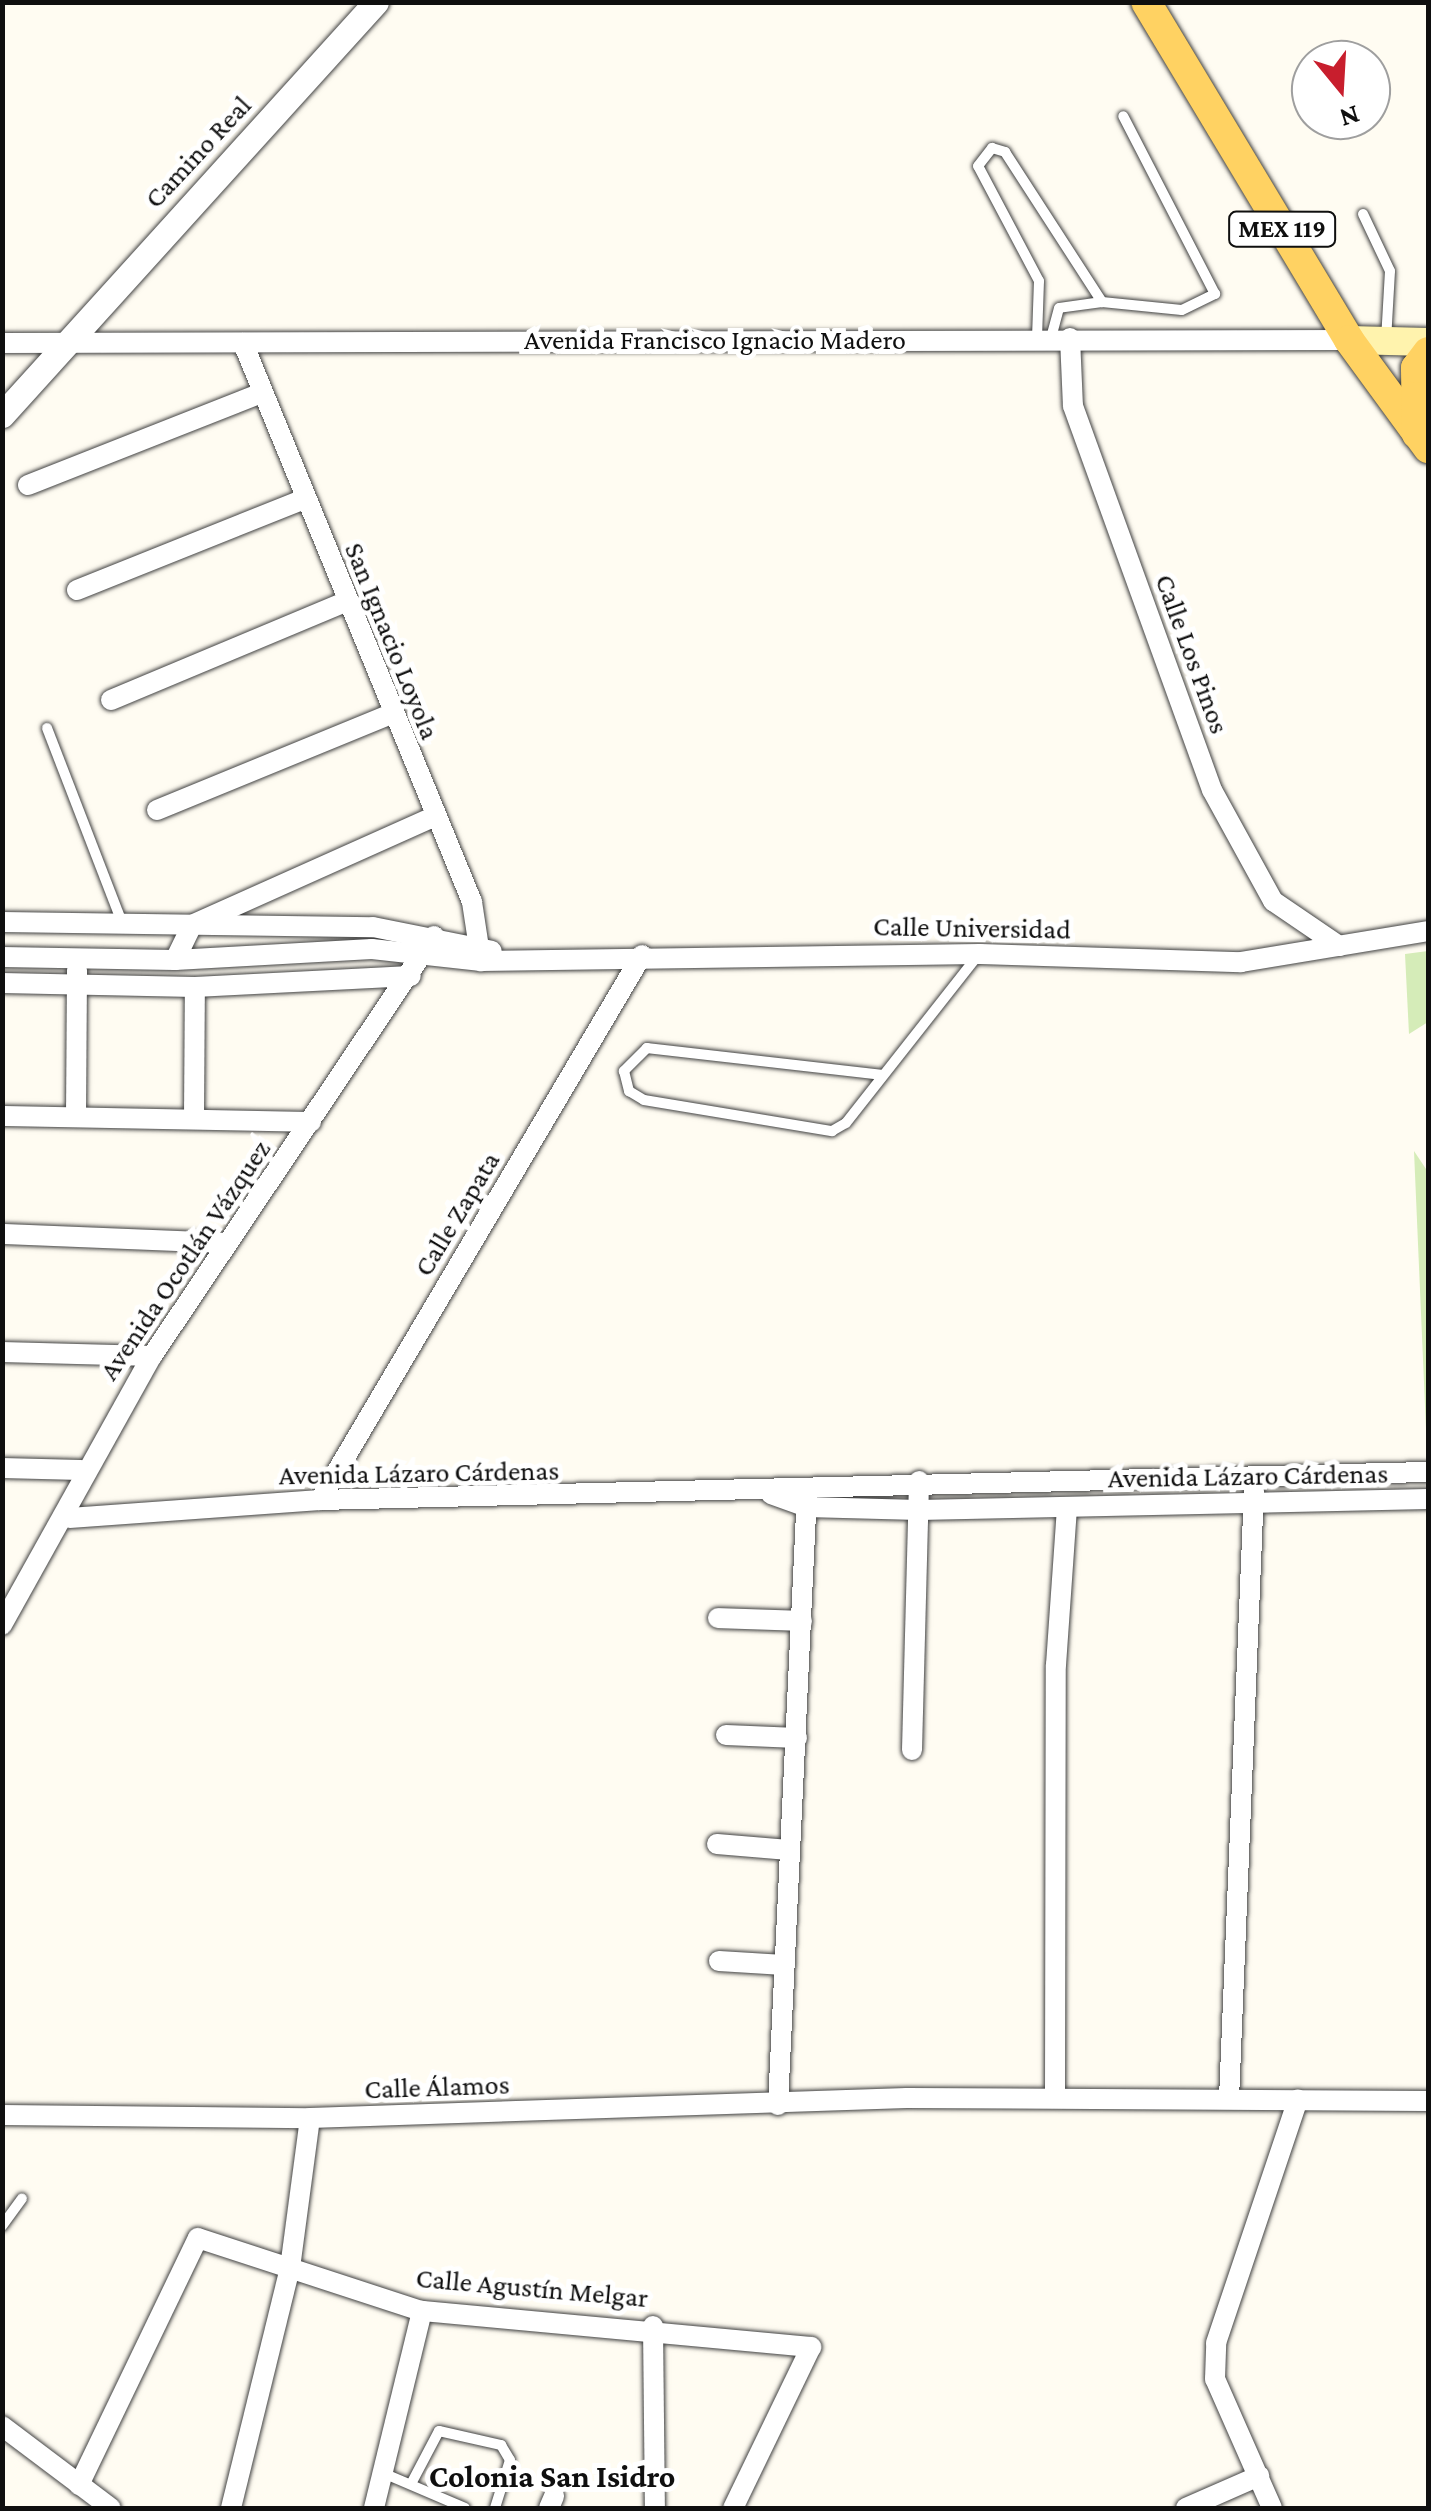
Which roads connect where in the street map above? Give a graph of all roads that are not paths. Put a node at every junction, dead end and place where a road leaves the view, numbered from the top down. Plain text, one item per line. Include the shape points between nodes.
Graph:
1 (376, 2) edge
2 (1146, 2) edge
3 (1123, 116) dead end
4 (1363, 214) dead end
5 (1102, 302) junction
6 (1053, 338) junction
7 (1349, 340) junction
8 (1386, 340) junction
9 (243, 342) junction
10 (1428, 342) edge
11 (2, 343) edge
12 (65, 344) junction
13 (1428, 352) edge
14 (262, 393) junction
15 (2, 415) edge
16 (1423, 441) edge
17 (28, 484) dead end
18 (304, 499) junction
19 (77, 590) dead end
20 (348, 602) junction
21 (110, 700) dead end
22 (393, 713) junction
23 (47, 728) dead end
24 (157, 810) dead end
25 (433, 817) junction
26 (2, 922) edge
27 (122, 922) junction
28 (192, 926) junction
29 (1428, 930) edge
30 (430, 945) junction
31 (1339, 946) junction
32 (483, 954) junction
33 (980, 954) junction
34 (642, 955) junction
35 (2, 957) edge
36 (78, 958) junction
37 (175, 960) junction
38 (411, 976) junction
39 (77, 981) junction
40 (2, 983) edge
41 (196, 987) junction
42 (883, 1075) junction
43 (2, 1116) edge
44 (76, 1116) junction
45 (194, 1116) junction
46 (311, 1122) junction
47 (2, 1234) edge
48 (223, 1243) junction
49 (2, 1352) edge
50 (152, 1356) junction
51 (2, 1468) edge
52 (81, 1470) junction
53 (1428, 1472) edge
54 (1254, 1478) junction
55 (919, 1481) junction
56 (807, 1484) junction
57 (770, 1494) junction
58 (320, 1500) junction
59 (1428, 1500) edge
60 (1254, 1504) junction
61 (806, 1507) junction
62 (1067, 1508) junction
63 (919, 1510) junction
64 (69, 1518) junction
65 (718, 1618) dead end
66 (802, 1621) junction
67 (2, 1625) edge
68 (726, 1735) dead end
69 (798, 1738) junction
70 (912, 1750) dead end
71 (717, 1844) dead end
72 (789, 1850) junction
73 (719, 1961) dead end
74 (784, 1965) junction
75 (1055, 2098) junction
76 (1229, 2099) junction
77 (1298, 2099) junction
78 (1428, 2101) edge
79 (778, 2105) junction
80 (2, 2115) edge
81 (310, 2118) junction
82 (22, 2198) dead end
83 (2, 2226) edge
84 (290, 2268) junction
85 (422, 2311) junction
86 (654, 2326) junction
87 (2, 2426) edge
88 (383, 2473) junction
89 (1259, 2476) junction
90 (411, 2484) junction
91 (79, 2485) junction
92 (111, 2508) edge
93 (231, 2508) edge
94 (374, 2508) edge
95 (465, 2508) edge
96 (495, 2508) edge
97 (656, 2508) edge
98 (733, 2508) edge
99 (1186, 2508) edge
100 (1272, 2508) edge

1 - 12 street, Camino Real
2 - 7 main road, MEX 119
3 - 5 lane via 1215,294 1182,310
4 - 8 lane via 1390,272
5 - 6 lane via 1059,308
5 - 6 lane via 1005,152 992,148 978,166 1040,281
6 - 7 street, Avenida Francisco Ignacio Madero
6 - 9 street, Avenida Francisco Ignacio Madero
6 - 31 street, Calle Los Pinos via 1212,790 1273,901
7 - 8 main road, Avenida Francisco Ignacio Madero
7 - 16 main road, MEX 119
8 - 10 main road, Avenida Francisco Ignacio Madero
9 - 12 street, Avenida Francisco Ignacio Madero
9 - 14 street, San Ignacio Loyola
11 - 12 street, Avenida Francisco Ignacio Madero
12 - 15 street, Camino Real
13 - 16 main road via 1416,368
14 - 17 street
14 - 18 street, San Ignacio Loyola
18 - 19 street
18 - 20 street, San Ignacio Loyola
20 - 21 street
20 - 22 street, San Ignacio Loyola
22 - 24 street
22 - 25 street, San Ignacio Loyola
23 - 27 lane
25 - 28 street
25 - 32 street, San Ignacio Loyola
26 - 27 street, Calle Universidad
27 - 28 street, Calle Universidad
28 - 30 street, Calle Universidad
28 - 37 street
29 - 31 street, Calle Universidad
30 - 32 street, Calle Universidad
30 - 37 street, Calle Universidad
30 - 38 street, Avenida Ocotlán Vázquez
31 - 33 street, Calle Universidad via 1240,962
32 - 34 street, Calle Universidad
33 - 34 street, Calle Universidad
33 - 42 lane
34 - 58 street, Calle Zapata
35 - 36 street, Calle Universidad
36 - 37 street, Calle Universidad
36 - 39 street
38 - 41 street
38 - 46 street, Avenida Ocotlán Vázquez
39 - 40 street
39 - 41 street
39 - 44 street
41 - 45 street
42 - 42 lane via 846,1122 812,1132 644,1100 629,1091 624,1071 647,1048
43 - 44 street
44 - 45 street
45 - 46 street
46 - 48 street, Avenida Ocotlán Vázquez
47 - 48 street
48 - 50 street, Avenida Ocotlán Vázquez
49 - 50 street
50 - 52 street, Avenida Ocotlán Vázquez
51 - 52 street
52 - 64 street, Avenida Ocotlán Vázquez
53 - 54 street, Avenida Lázaro Cárdenas
54 - 55 street, Avenida Lázaro Cárdenas
54 - 60 street
55 - 56 street, Avenida Lázaro Cárdenas
55 - 63 street
56 - 57 street, Avenida Lázaro Cárdenas
56 - 61 street
57 - 58 street, Avenida Lázaro Cárdenas
57 - 61 street, Avenida Lázaro Cárdenas
58 - 64 street, Avenida Lázaro Cárdenas
59 - 60 street, Avenida Lázaro Cárdenas
60 - 62 street, Avenida Lázaro Cárdenas
60 - 76 street
61 - 63 street, Avenida Lázaro Cárdenas
61 - 66 street
62 - 63 street, Avenida Lázaro Cárdenas
62 - 75 street via 1056,1664
63 - 70 street
64 - 67 street, Avenida Ocotlán Vázquez
65 - 66 street
66 - 69 street
68 - 69 street
69 - 72 street
71 - 72 street
72 - 74 street
73 - 74 street
74 - 79 street
75 - 76 street, Calle Álamos
75 - 79 street, Calle Álamos
76 - 77 street, Calle Álamos
77 - 78 street, Calle Álamos
77 - 89 street via 1216,2344 1215,2379
79 - 81 street, Calle Álamos
80 - 81 street, Calle Álamos
81 - 84 street
82 - 83 lane
84 - 85 street, Calle Agustín Melgar
84 - 91 street, Calle Agustín Melgar via 198,2238
84 - 93 street
85 - 86 street, Calle Agustín Melgar
85 - 88 street
86 - 97 street
86 - 98 street, Calle Agustín Melgar via 810,2347
87 - 91 street
88 - 90 lane
88 - 94 street
89 - 99 street
89 - 100 street
90 - 95 lane
90 - 96 lane via 440,2431 501,2445 510,2460
91 - 92 street

